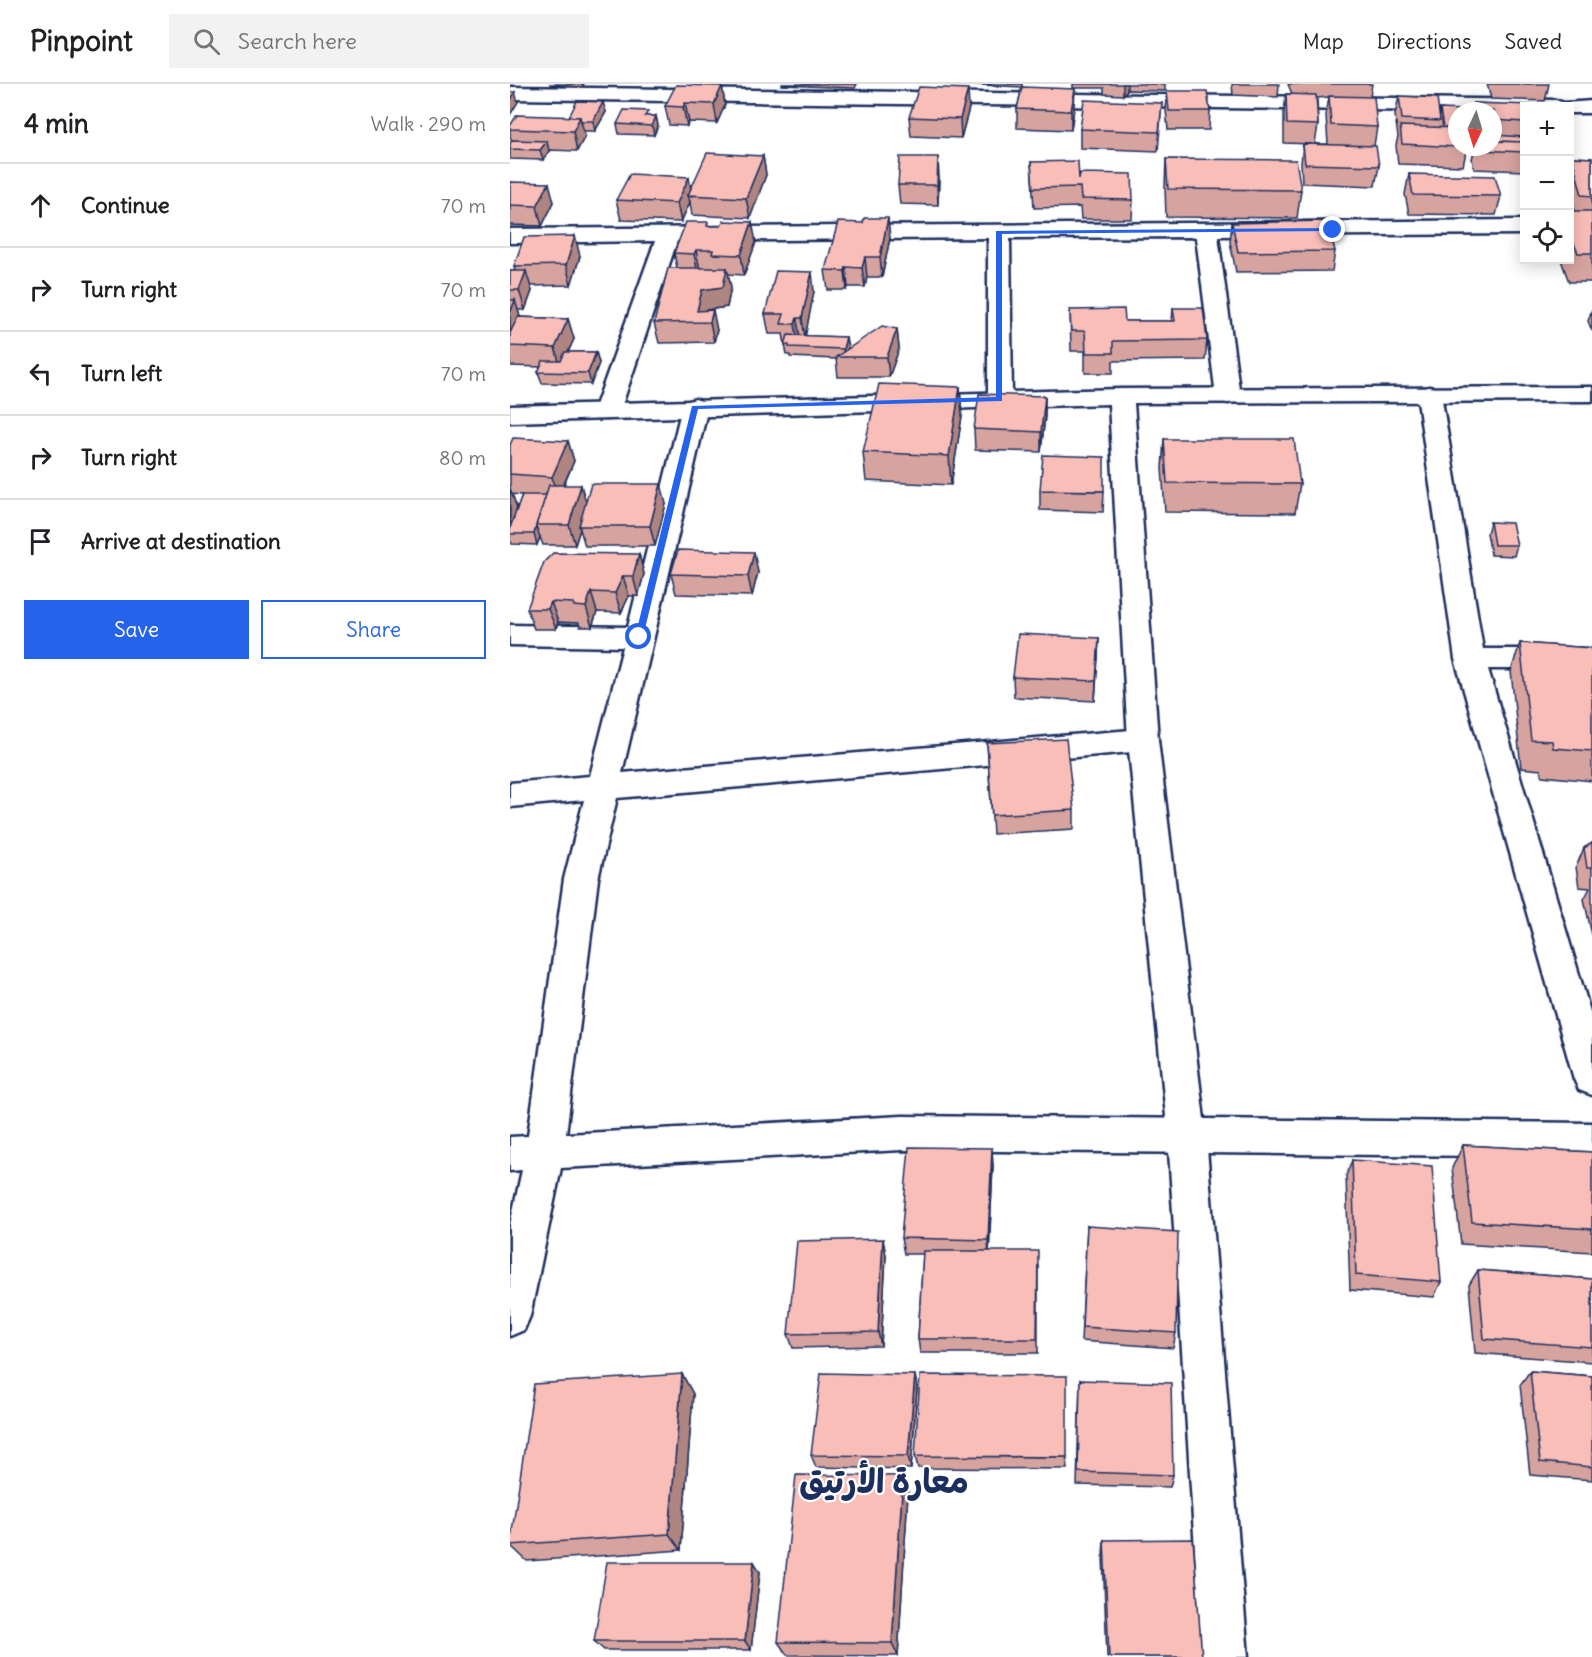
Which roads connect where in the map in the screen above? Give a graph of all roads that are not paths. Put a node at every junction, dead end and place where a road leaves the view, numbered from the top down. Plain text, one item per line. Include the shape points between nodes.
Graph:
1 (1052, 92) edge
2 (510, 93) edge
3 (1520, 105) edge
4 (1574, 107) edge
5 (1592, 107) edge
6 (1520, 227) edge
7 (1206, 231) junction
8 (999, 232) junction
9 (668, 235) junction
10 (510, 236) edge
11 (1429, 394) junction
12 (1592, 394) edge
13 (1121, 396) junction
14 (1228, 396) junction
15 (1000, 399) junction
16 (695, 407) junction
17 (608, 411) junction
18 (510, 414) edge
19 (510, 635) edge
20 (639, 637) junction
21 (1470, 659) junction
22 (1592, 659) edge
23 (1143, 740) junction
24 (603, 787) junction
25 (510, 795) edge
26 (1592, 1079) edge
27 (1187, 1136) junction
28 (1592, 1140) edge
29 (527, 1154) edge
30 (510, 1316) edge
31 (1225, 1657) edge

1 - 2 street
1 - 3 street
4 - 5 street
6 - 7 street
7 - 8 street
7 - 14 street
8 - 9 street
8 - 15 street
9 - 10 street
9 - 17 street
11 - 12 street
11 - 14 street
11 - 21 street
13 - 14 street
13 - 15 street
13 - 23 street
15 - 16 street
16 - 17 street
16 - 20 street
17 - 18 street
19 - 20 street
20 - 24 street
21 - 22 street
21 - 26 street
23 - 24 street
23 - 27 street
24 - 25 street
24 - 29 street
27 - 28 street
27 - 29 street via 902,1133
27 - 31 street
29 - 30 street

